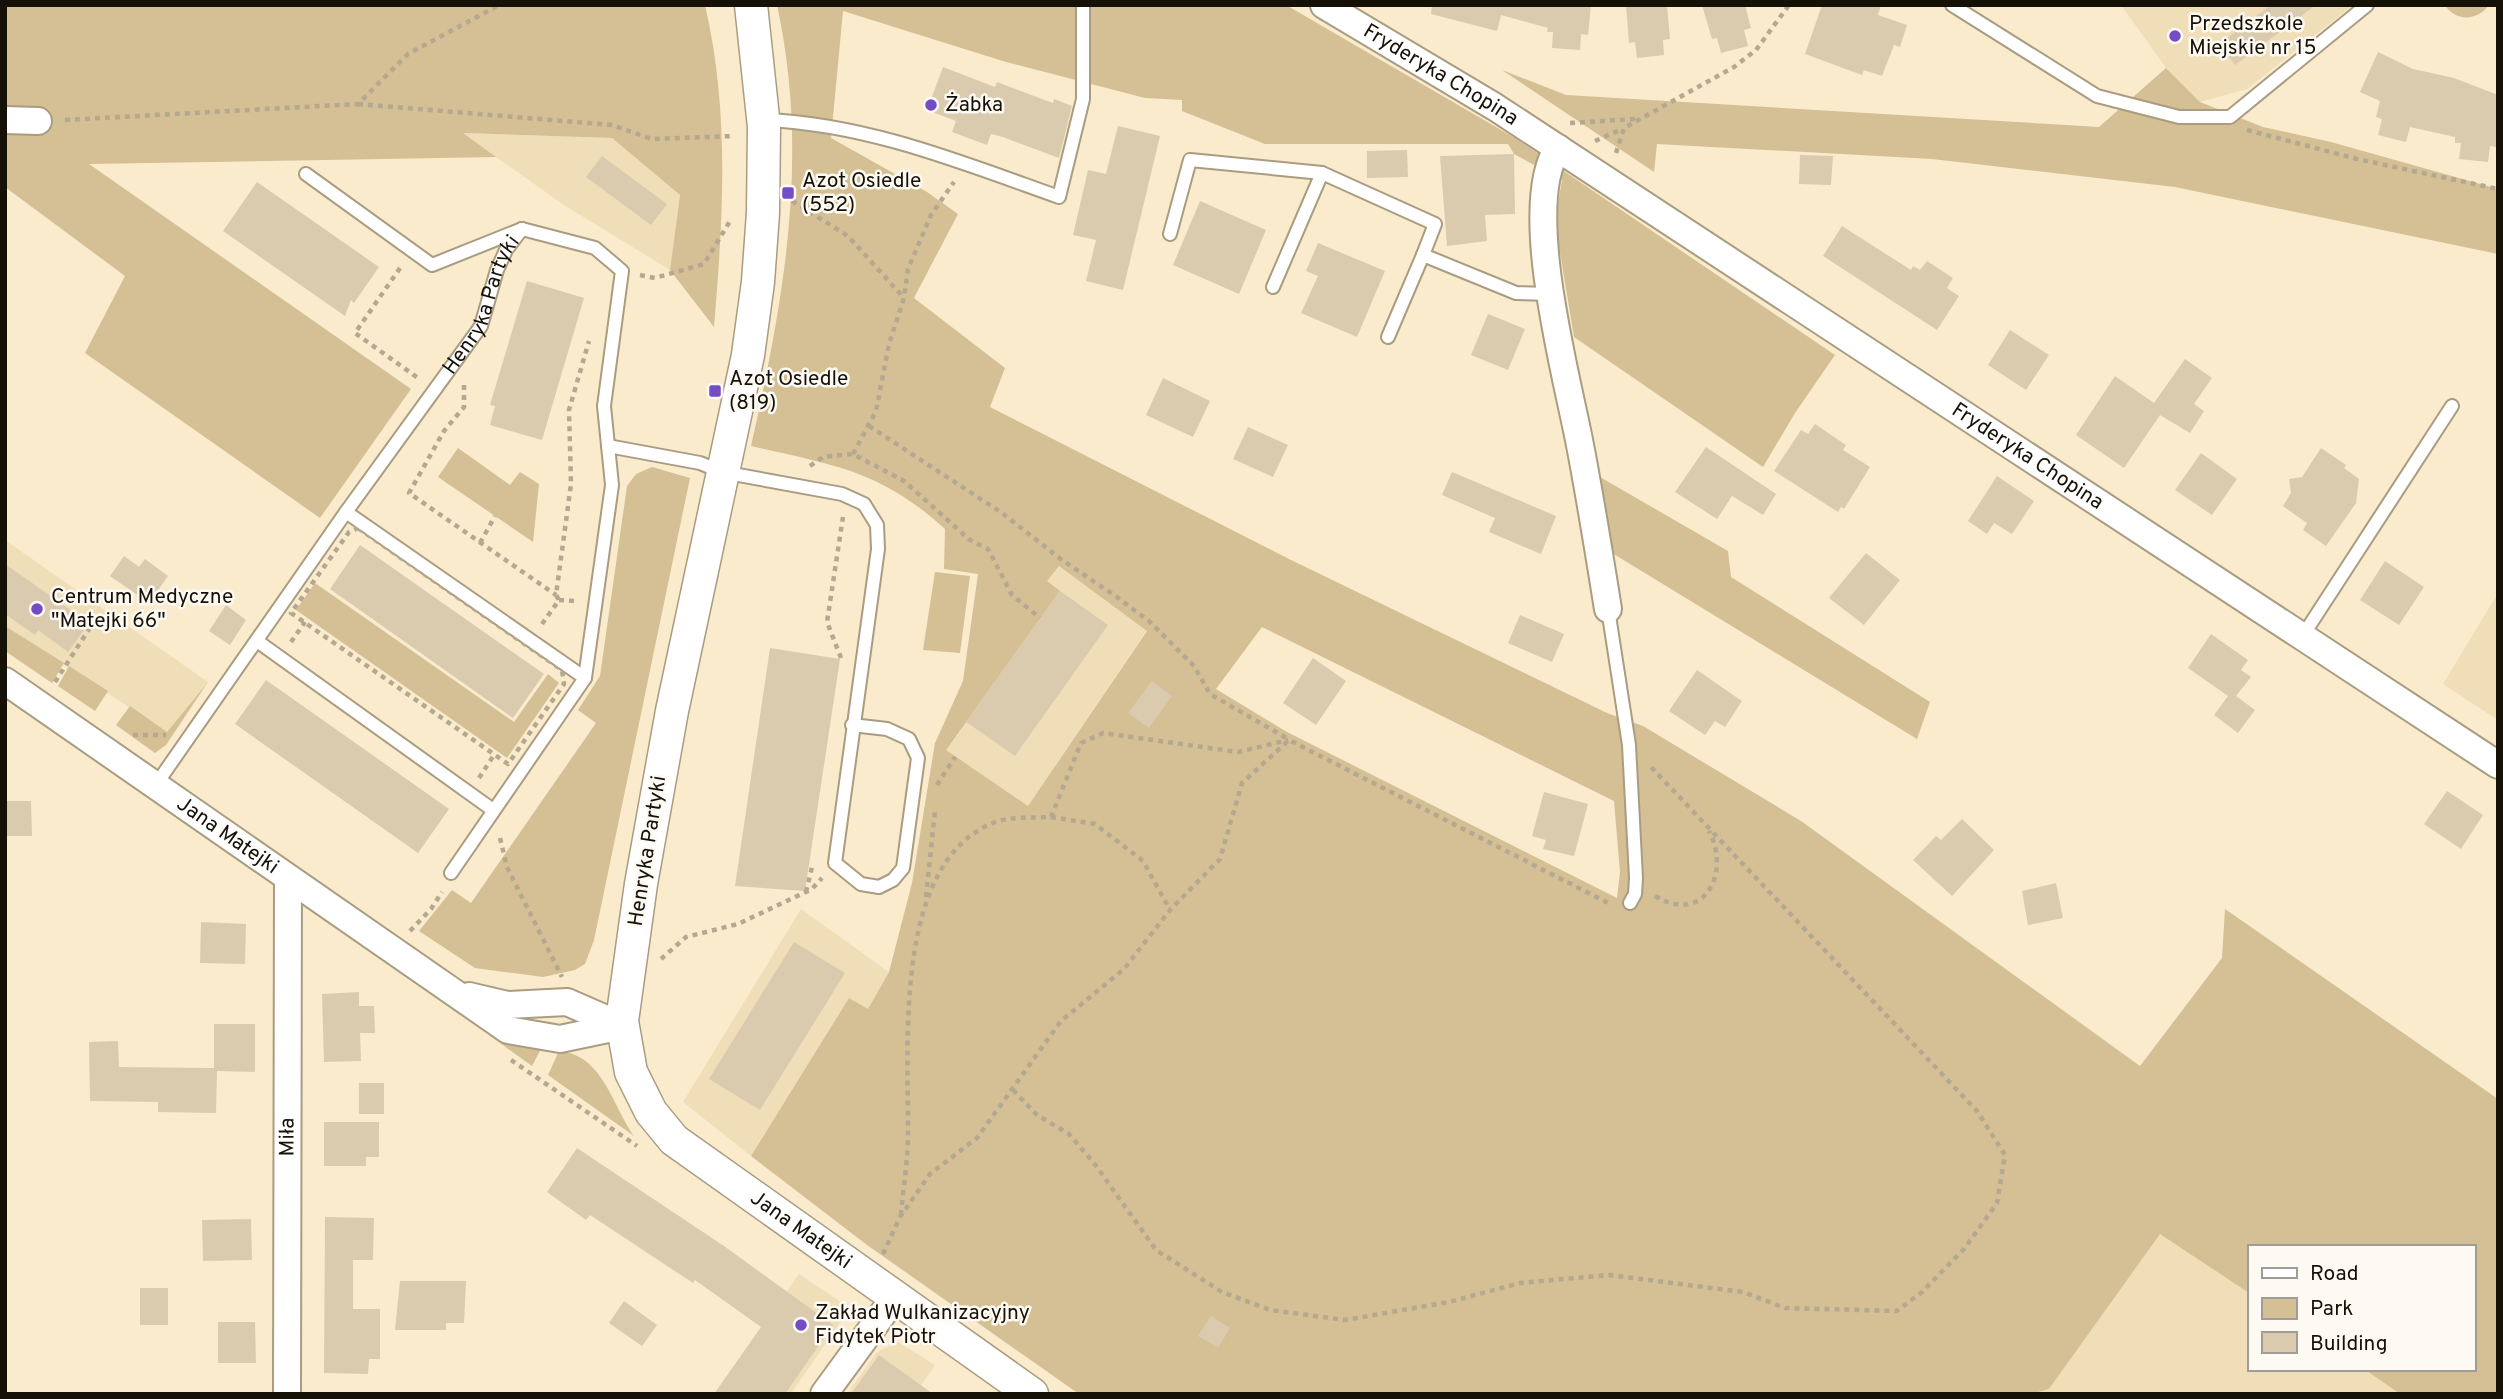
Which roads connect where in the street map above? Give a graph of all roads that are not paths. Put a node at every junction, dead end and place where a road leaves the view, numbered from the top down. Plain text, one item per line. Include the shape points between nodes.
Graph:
1 (751, 5) edge
2 (1083, 5) edge
3 (1324, 5) edge
4 (1952, 5) edge
5 (2367, 5) edge
6 (5, 120) edge
7 (38, 121) road end
8 (750, 128) junction
9 (1558, 148) junction
10 (1322, 173) junction
11 (306, 174) dead end
12 (522, 229) junction
13 (1170, 234) dead end
14 (1423, 255) junction
15 (1273, 287) dead end
16 (1550, 294) junction
17 (1388, 337) dead end
18 (2452, 406) dead end
19 (608, 446) junction
20 (722, 472) junction
21 (346, 512) junction
22 (1608, 609) joint
23 (2302, 637) junction
24 (257, 641) junction
25 (585, 678) junction
26 (5, 681) edge
27 (852, 724) junction
28 (2498, 765) edge
29 (155, 786) junction
30 (493, 810) junction
31 (451, 873) road end
32 (288, 879) junction
33 (1630, 903) road end
34 (450, 991) junction
35 (622, 1026) junction
36 (895, 1297) junction
37 (287, 1394) edge
38 (824, 1394) edge
39 (1032, 1394) edge

1 - 8 street, Henryka Partyki
2 - 8 lane via 1083,99 1059,197 869,133 793,121
3 - 9 street, Fryderyka Chopina
4 - 5 lane via 2097,96 2179,117 2230,117
6 - 7 street
8 - 20 street, Henryka Partyki via 764,195 758,282 748,355
9 - 16 street via 1544,183
9 - 23 street, Fryderyka Chopina
10 - 13 lane via 1190,160
10 - 14 lane via 1435,224
10 - 15 lane
11 - 12 lane via 432,265
12 - 19 lane, Henryka Partyki via 595,248 622,271 604,406
12 - 21 lane, Henryka Partyki via 497,270 481,326
14 - 16 lane via 1516,293
14 - 17 lane
16 - 22 street
18 - 23 lane
19 - 20 lane via 700,463
19 - 25 lane via 612,485
20 - 27 lane via 842,494 864,504 877,526 878,549
20 - 35 street, Henryka Partyki via 672,711
21 - 24 lane, Henryka Partyki
21 - 25 lane
22 - 33 lane via 1629,745 1636,878
23 - 28 street, Fryderyka Chopina
24 - 29 lane, Henryka Partyki
24 - 30 lane
25 - 30 lane
26 - 29 street, Jana Matejki
27 - 27 lane via 835,863 861,884 879,887 903,868 918,758 909,739 887,729
29 - 32 street, Jana Matejki
30 - 31 lane
32 - 34 street, Jana Matejki
32 - 37 street, Miła
34 - 35 street, Jana Matejki via 507,1004 567,1002
34 - 35 street, Jana Matejki via 508,1030 560,1039
35 - 36 street, Jana Matejki via 631,1072 651,1112 674,1140
36 - 38 street
36 - 39 street, Jana Matejki

